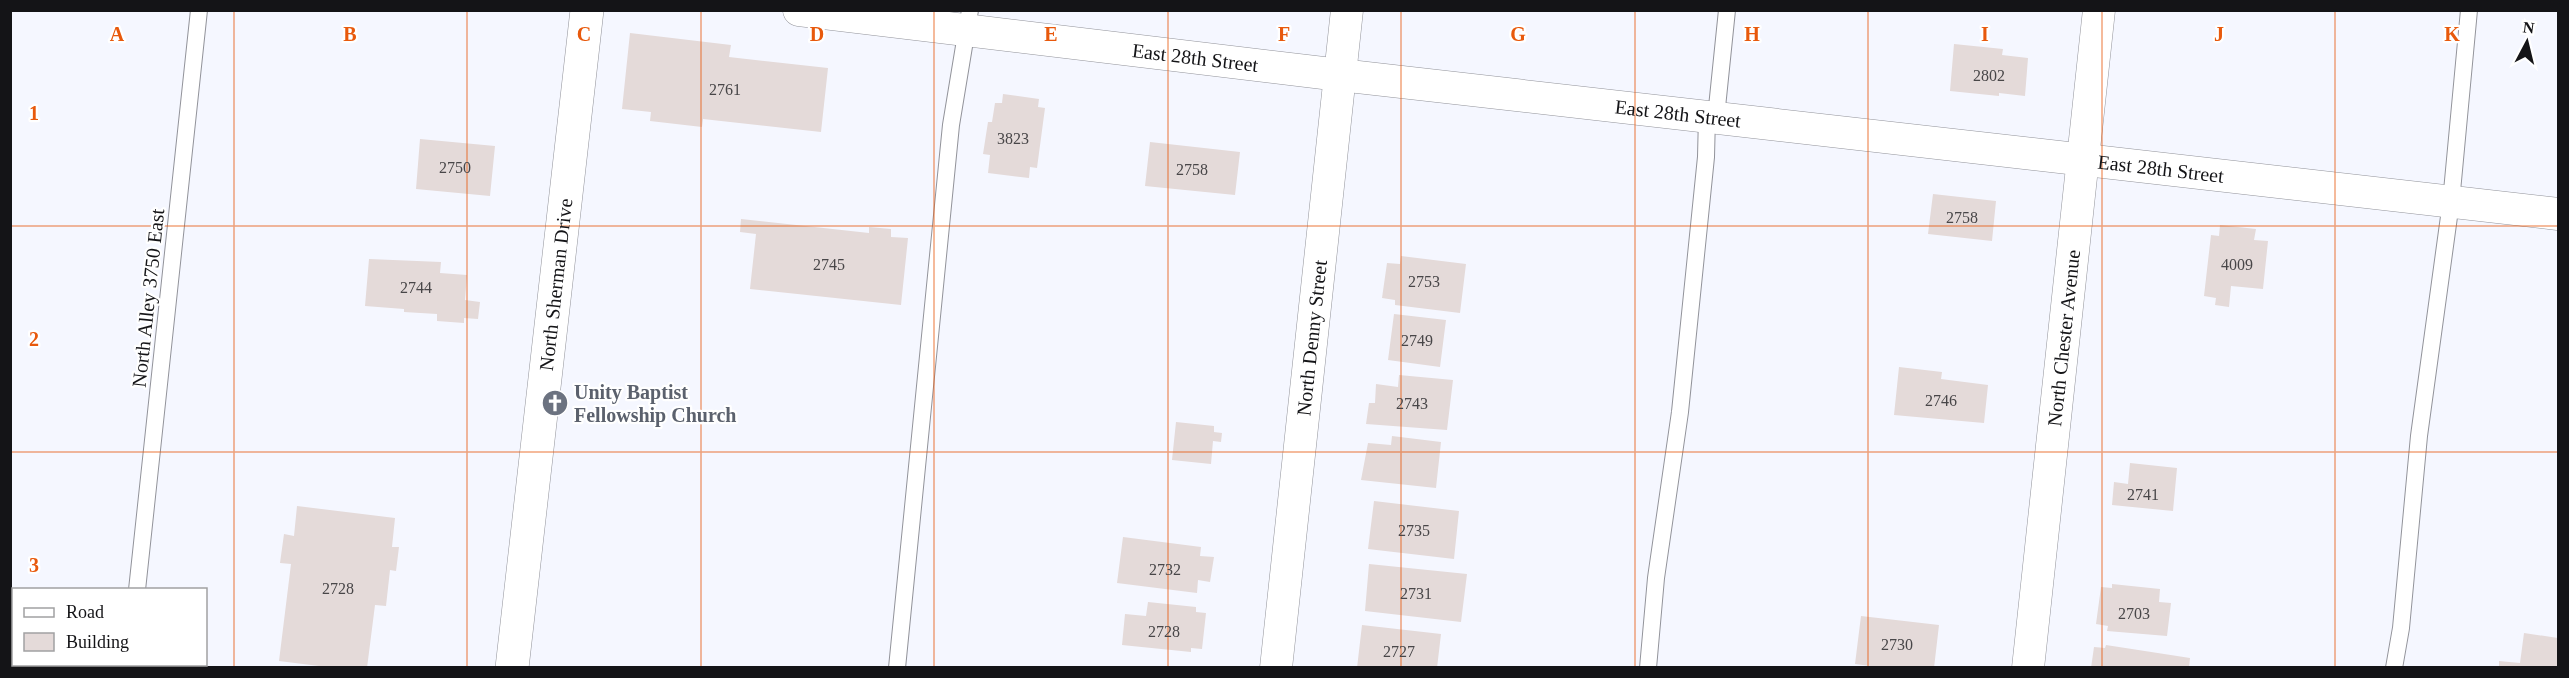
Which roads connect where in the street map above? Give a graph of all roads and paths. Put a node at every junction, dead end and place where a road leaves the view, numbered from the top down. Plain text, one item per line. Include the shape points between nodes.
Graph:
1 (198, 10) edge
2 (587, 10) edge
3 (799, 10) edge
4 (1347, 10) edge
5 (1727, 10) edge
6 (2099, 10) edge
7 (2469, 10) edge
8 (968, 20) edge
9 (1340, 75) junction
10 (1711, 117) junction
11 (2082, 160) junction
12 (2451, 201) junction
13 (2559, 214) edge
14 (137, 588) edge
15 (512, 668) edge
16 (897, 668) edge
17 (1276, 668) edge
18 (1648, 668) edge
19 (2028, 668) edge
20 (2394, 668) edge

1 - 14 lane, North Alley 3750 East
2 - 15 main road, North Sherman Drive
3 - 8 street, East 28th Street
4 - 9 street, North Denny Street
5 - 10 lane
6 - 11 street, North Chester Avenue
7 - 12 lane
8 - 9 street, East 28th Street
8 - 16 lane via 951,125
9 - 10 street, East 28th Street
9 - 17 street, North Denny Street
10 - 11 street, East 28th Street
10 - 18 lane
11 - 12 street, East 28th Street
11 - 19 street, North Chester Avenue
12 - 13 street, East 28th Street
12 - 20 lane via 2419,436

